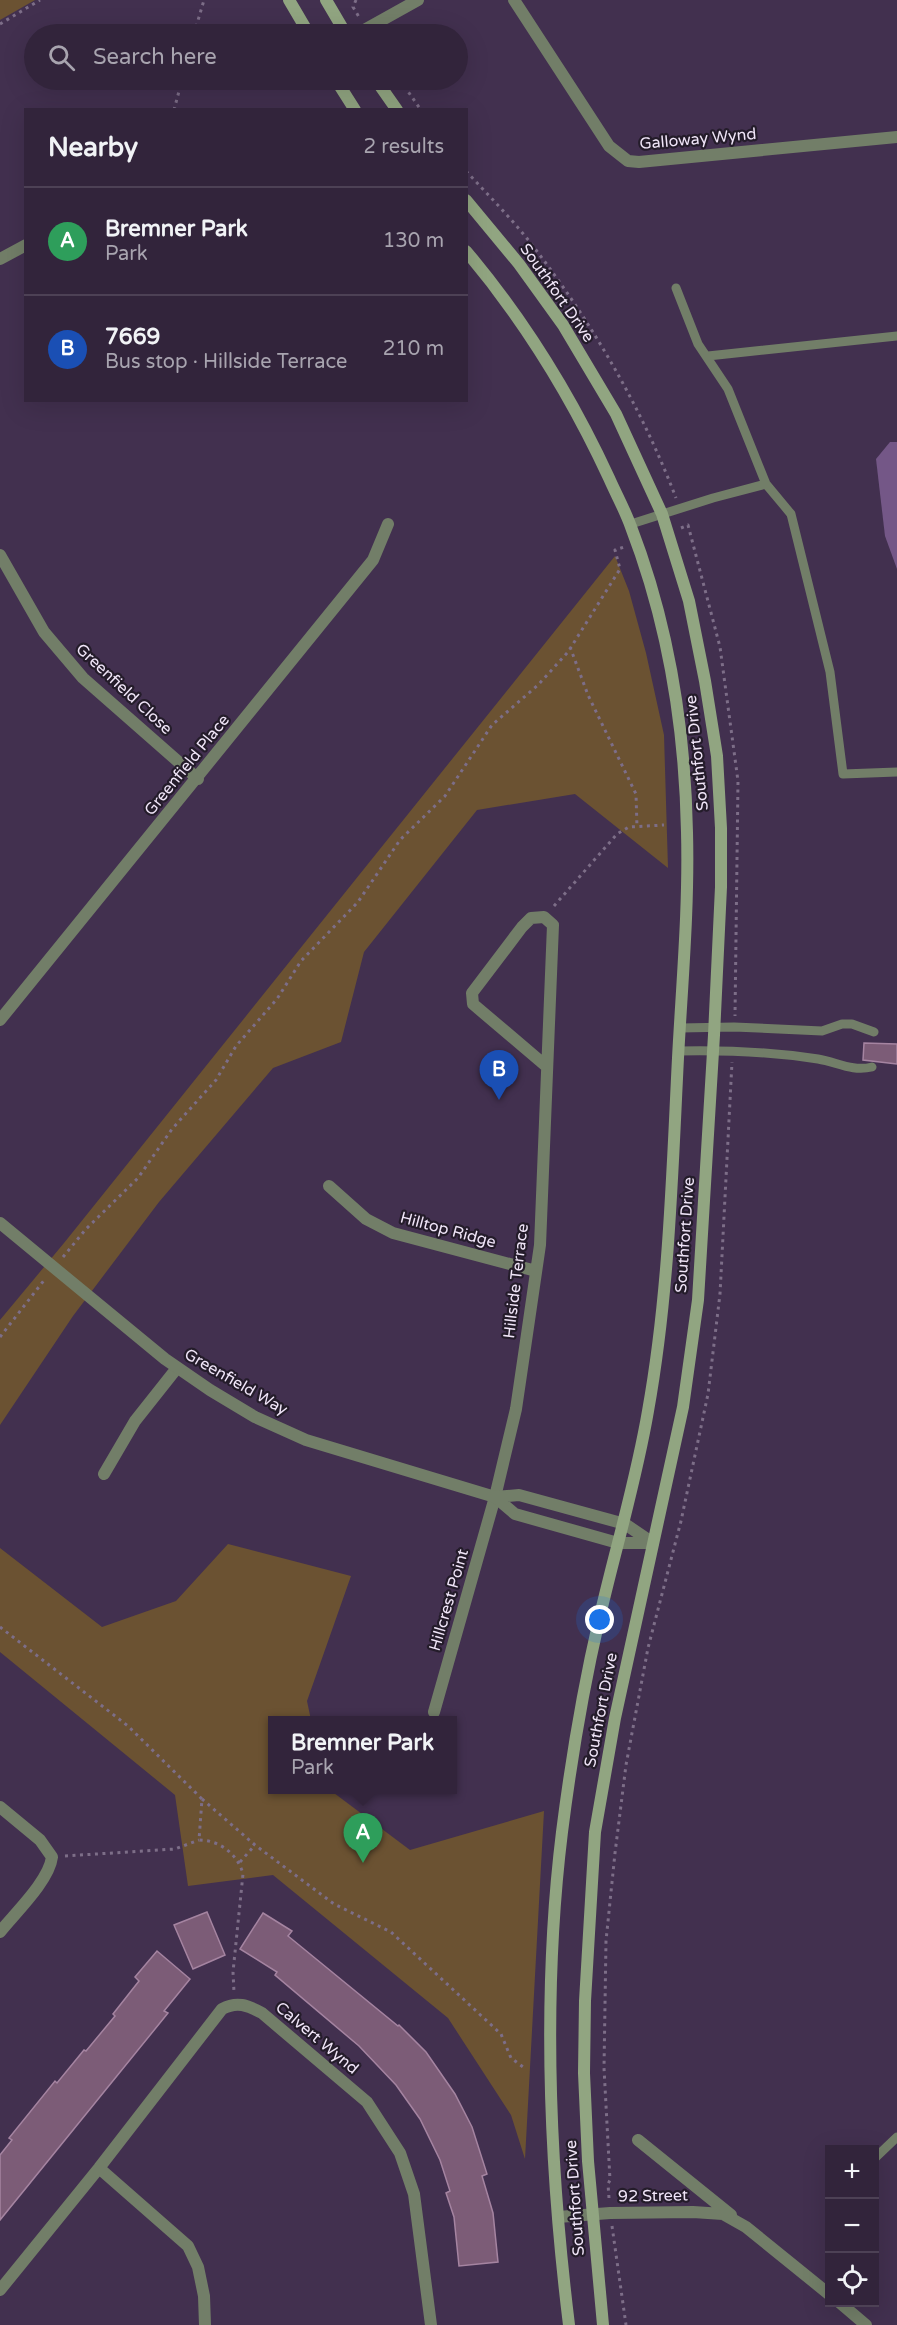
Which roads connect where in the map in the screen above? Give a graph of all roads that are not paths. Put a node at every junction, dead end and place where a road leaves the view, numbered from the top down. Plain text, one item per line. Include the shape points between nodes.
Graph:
1 (289, 0) edge
2 (326, 0) edge
3 (418, 0) edge
4 (514, 0) edge
5 (303, 24) edge
6 (340, 24) edge
7 (375, 24) edge
8 (342, 90) edge
9 (383, 90) edge
10 (354, 108) edge
11 (396, 108) edge
12 (897, 137) edge
13 (468, 202) edge
14 (24, 246) edge
15 (468, 254) edge
16 (0, 259) edge
17 (676, 288) dead end
18 (897, 336) edge
19 (708, 356) junction
20 (766, 484) junction
21 (662, 514) junction
22 (388, 524) dead end
23 (631, 525) junction
24 (0, 555) edge
25 (897, 772) edge
26 (198, 779) junction
27 (0, 1020) edge
28 (714, 1027) junction
29 (680, 1028) junction
30 (874, 1032) dead end
31 (713, 1050) junction
32 (678, 1051) junction
33 (546, 1066) junction
34 (872, 1067) dead end
35 (329, 1186) dead end
36 (0, 1224) edge
37 (536, 1271) junction
38 (177, 1368) junction
39 (104, 1474) dead end
40 (495, 1497) junction
41 (625, 1524) junction
42 (618, 1543) junction
43 (653, 1543) junction
44 (434, 1712) dead end
45 (0, 1807) edge
46 (0, 1932) edge
47 (897, 2137) edge
48 (638, 2140) dead end
49 (879, 2154) edge
50 (99, 2168) junction
51 (592, 2214) junction
52 (558, 2217) junction
53 (746, 2227) junction
54 (0, 2290) edge
55 (825, 2291) edge
56 (845, 2307) edge
57 (205, 2325) edge
58 (431, 2325) edge
59 (569, 2325) edge
60 (603, 2325) edge
61 (866, 2325) edge

1 - 5 main road
2 - 6 main road
3 - 7 street
4 - 12 street, Galloway Wynd via 609,146 628,161
8 - 10 main road
9 - 11 main road
13 - 21 main road, Southfort Drive via 563,325 616,414
14 - 16 street
15 - 23 main road, Southfort Drive via 527,329 561,383
17 - 19 lane via 698,344
18 - 19 lane
19 - 20 lane via 728,389
20 - 21 lane
20 - 25 lane via 791,514 830,672 843,774
21 - 23 lane
21 - 28 main road, Southfort Drive via 689,602 717,756 721,875
22 - 26 street, Greenfield Place via 373,560
23 - 29 main road, Southfort Drive via 670,670 682,756 687,887
24 - 26 street, Greenfield Close via 44,632 83,678
26 - 27 street, Greenfield Place
28 - 29 lane
28 - 30 lane via 822,1031 852,1024
28 - 31 main road, Southfort Drive
29 - 32 main road, Southfort Drive
31 - 32 lane
31 - 34 lane via 820,1059 854,1069
31 - 43 main road, Southfort Drive via 698,1300 683,1407
32 - 41 main road, Southfort Drive via 663,1308 648,1411
33 - 33 street, Hillside Terrace via 473,1004 472,993 522,927 531,918 544,917 553,925
33 - 37 street, Hillside Terrace
35 - 37 street, Hilltop Ridge via 366,1219 393,1233
36 - 38 street, Greenfield Way
37 - 40 street, Hillside Terrace via 516,1409
38 - 39 street via 135,1421
38 - 40 street, Greenfield Way via 255,1417 306,1440
40 - 41 street, Greenfield Way via 519,1495
40 - 42 street, Greenfield Way via 515,1514
40 - 44 street, Hillcrest Point
41 - 42 main road, Southfort Drive
41 - 43 street, Greenfield Way
42 - 43 street, Greenfield Way
42 - 52 main road, Southfort Drive via 576,1739 561,1844 549,2057
43 - 51 main road, Southfort Drive via 595,1832 584,2073
45 - 46 street via 40,1840 52,1857 51,1867
47 - 49 lane
48 - 53 street, 92 Street
50 - 54 street
50 - 57 street via 188,2246 198,2267
50 - 58 street, Calvert Wynd via 222,2009 234,2003 243,2004 262,2013 367,2102 400,2153 414,2194
51 - 52 street, 92 Street
51 - 53 street, 92 Street via 723,2214
51 - 60 main road, Southfort Drive
52 - 59 main road, Southfort Drive
53 - 55 street, 92 Street
56 - 61 street

